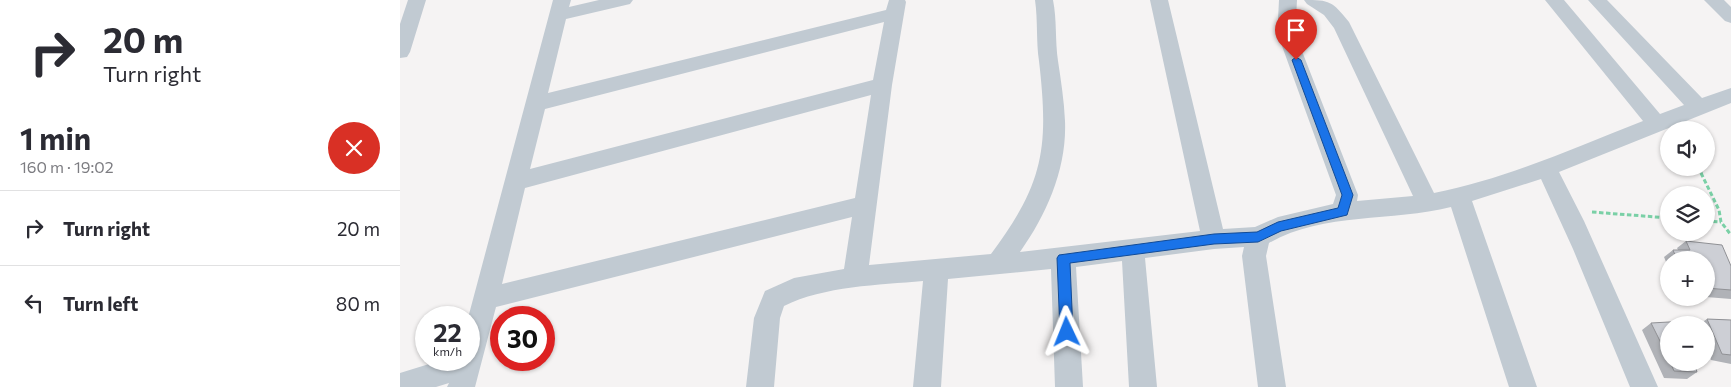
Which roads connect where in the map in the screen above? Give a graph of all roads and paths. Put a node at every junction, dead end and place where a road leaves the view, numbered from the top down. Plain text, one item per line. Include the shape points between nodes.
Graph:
1 (417, 0) edge
2 (624, 0) edge
3 (1044, 0) edge
4 (1159, 0) edge
5 (1288, 0) edge
6 (1313, 0) edge
7 (1554, 0) edge
8 (1597, 0) edge
9 (1713, 0) edge
10 (560, 7) edge
11 (896, 7) edge
12 (1731, 17) edge
13 (400, 52) edge
14 (882, 85) junction
15 (1731, 95) edge
16 (535, 104) junction
17 (1698, 107) junction
18 (1656, 123) junction
19 (1546, 168) junction
20 (1703, 176) edge
21 (515, 182) junction
22 (1459, 197) junction
23 (1426, 202) junction
24 (866, 204) junction
25 (1567, 209) junction
26 (1343, 211) junction
27 (1660, 217) edge
28 (1715, 222) edge
29 (1720, 222) junction
30 (1731, 235) edge
31 (1258, 237) junction
32 (1214, 239) junction
33 (1133, 251) junction
34 (1063, 258) junction
35 (997, 265) junction
36 (936, 271) junction
37 (855, 278) junction
38 (486, 299) junction
39 (464, 376) edge
40 (400, 386) edge
41 (760, 387) edge
42 (927, 387) edge
43 (1069, 387) edge
44 (1143, 387) edge
45 (1272, 387) edge
46 (1523, 387) edge
47 (1644, 387) edge

1 - 13 street
2 - 10 street
3 - 35 street via 1048,64 1056,113 1051,169 1041,196 1018,237
4 - 32 street
5 - 26 street via 1290,46 1347,195
6 - 23 street via 1330,10 1342,26
7 - 18 street
8 - 17 street
9 - 12 street
10 - 16 street
11 - 14 street
11 - 16 street
14 - 21 street
14 - 24 street
15 - 17 street
16 - 21 street
17 - 18 street
18 - 19 street
19 - 22 street
19 - 25 street
20 - 29 path via 1719,210
21 - 38 street
22 - 23 street
22 - 46 street
23 - 26 street via 1374,211
24 - 37 street
24 - 38 street
25 - 27 path
25 - 47 street
26 - 31 street via 1278,226
28 - 29 path
29 - 30 path
31 - 32 street
31 - 45 street via 1254,256
32 - 33 street
33 - 34 street
33 - 44 street
34 - 35 street
34 - 43 street
35 - 36 street
36 - 37 street
36 - 42 street
37 - 41 street via 794,289 774,299 767,318
38 - 39 street
39 - 40 street

